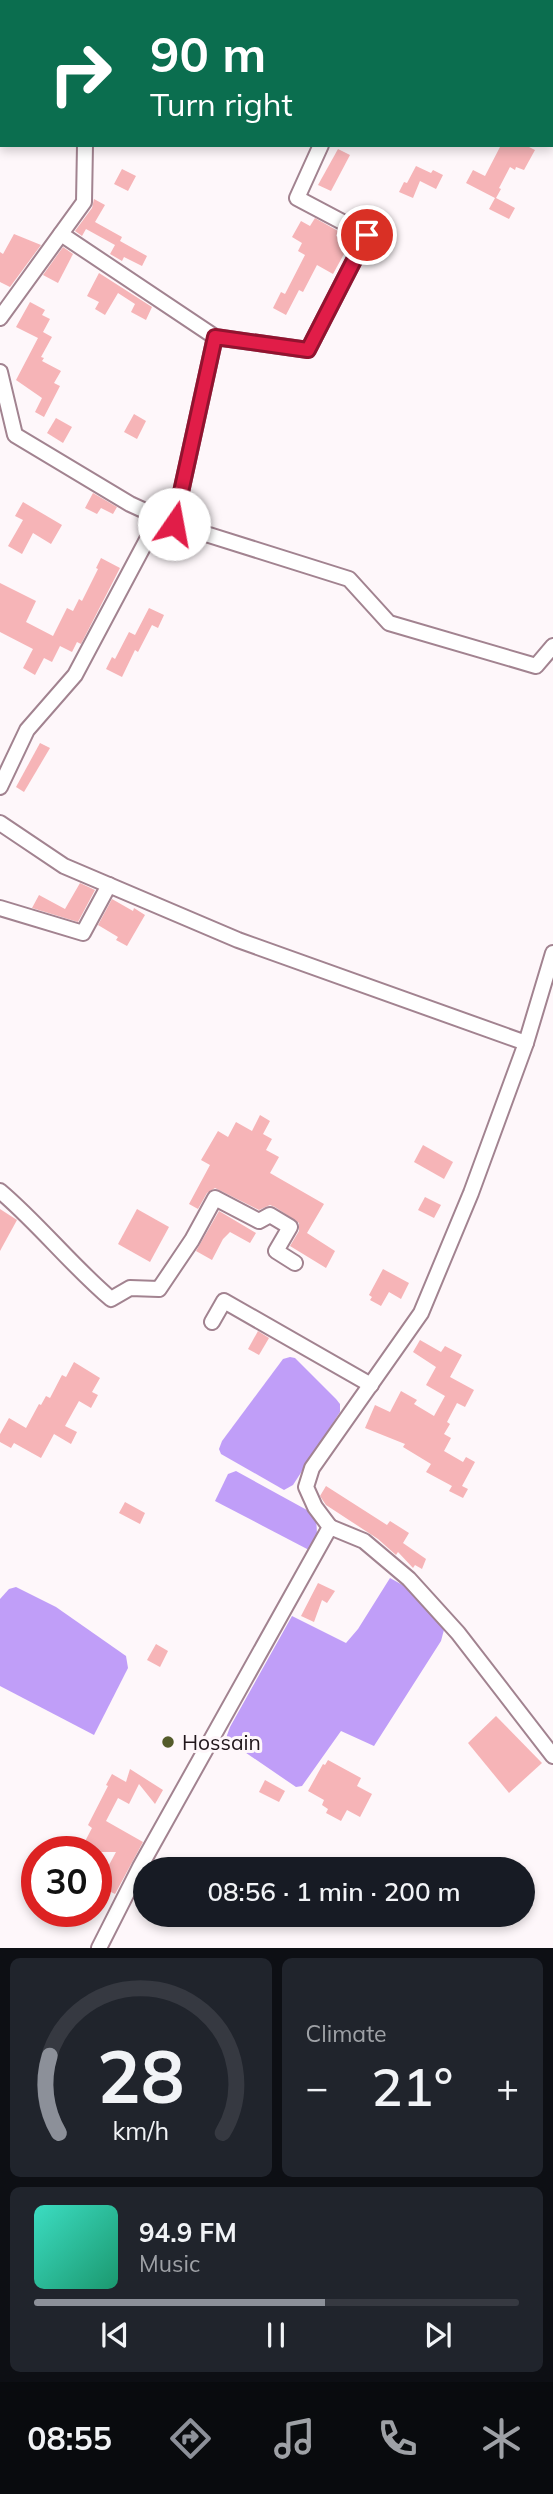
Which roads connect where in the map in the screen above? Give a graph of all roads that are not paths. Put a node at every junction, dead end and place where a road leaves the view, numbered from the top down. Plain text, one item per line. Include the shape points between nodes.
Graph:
1 (85, 147) edge
2 (320, 147) edge
3 (61, 234) junction
4 (0, 318) edge
5 (215, 337) junction
6 (0, 372) edge
7 (159, 517) junction
8 (174, 524) junction
9 (553, 646) edge
10 (0, 787) edge
11 (0, 823) edge
12 (110, 885) junction
13 (0, 908) edge
14 (553, 953) edge
15 (526, 1043) junction
16 (0, 1191) edge
17 (295, 1263) dead end
18 (212, 1322) dead end
19 (371, 1385) junction
20 (330, 1527) junction
21 (553, 1756) edge
22 (99, 1948) edge

1 - 3 street via 84,202
2 - 5 street via 297,198 367,235 308,350
3 - 4 street
3 - 5 street
5 - 8 street
6 - 7 street via 15,435
7 - 8 street
7 - 10 street via 75,676 27,730
8 - 9 street via 349,579 389,623 536,666
11 - 12 street via 64,866
12 - 13 street via 83,933
12 - 15 street via 238,940
14 - 15 street
15 - 19 street via 421,1313
16 - 17 street via 110,1299 130,1288 159,1289 215,1198 259,1221 270,1215 290,1227 276,1251
18 - 19 street via 223,1301
19 - 20 street via 312,1468 306,1487
20 - 21 street via 364,1541 409,1579 458,1633
20 - 22 street

